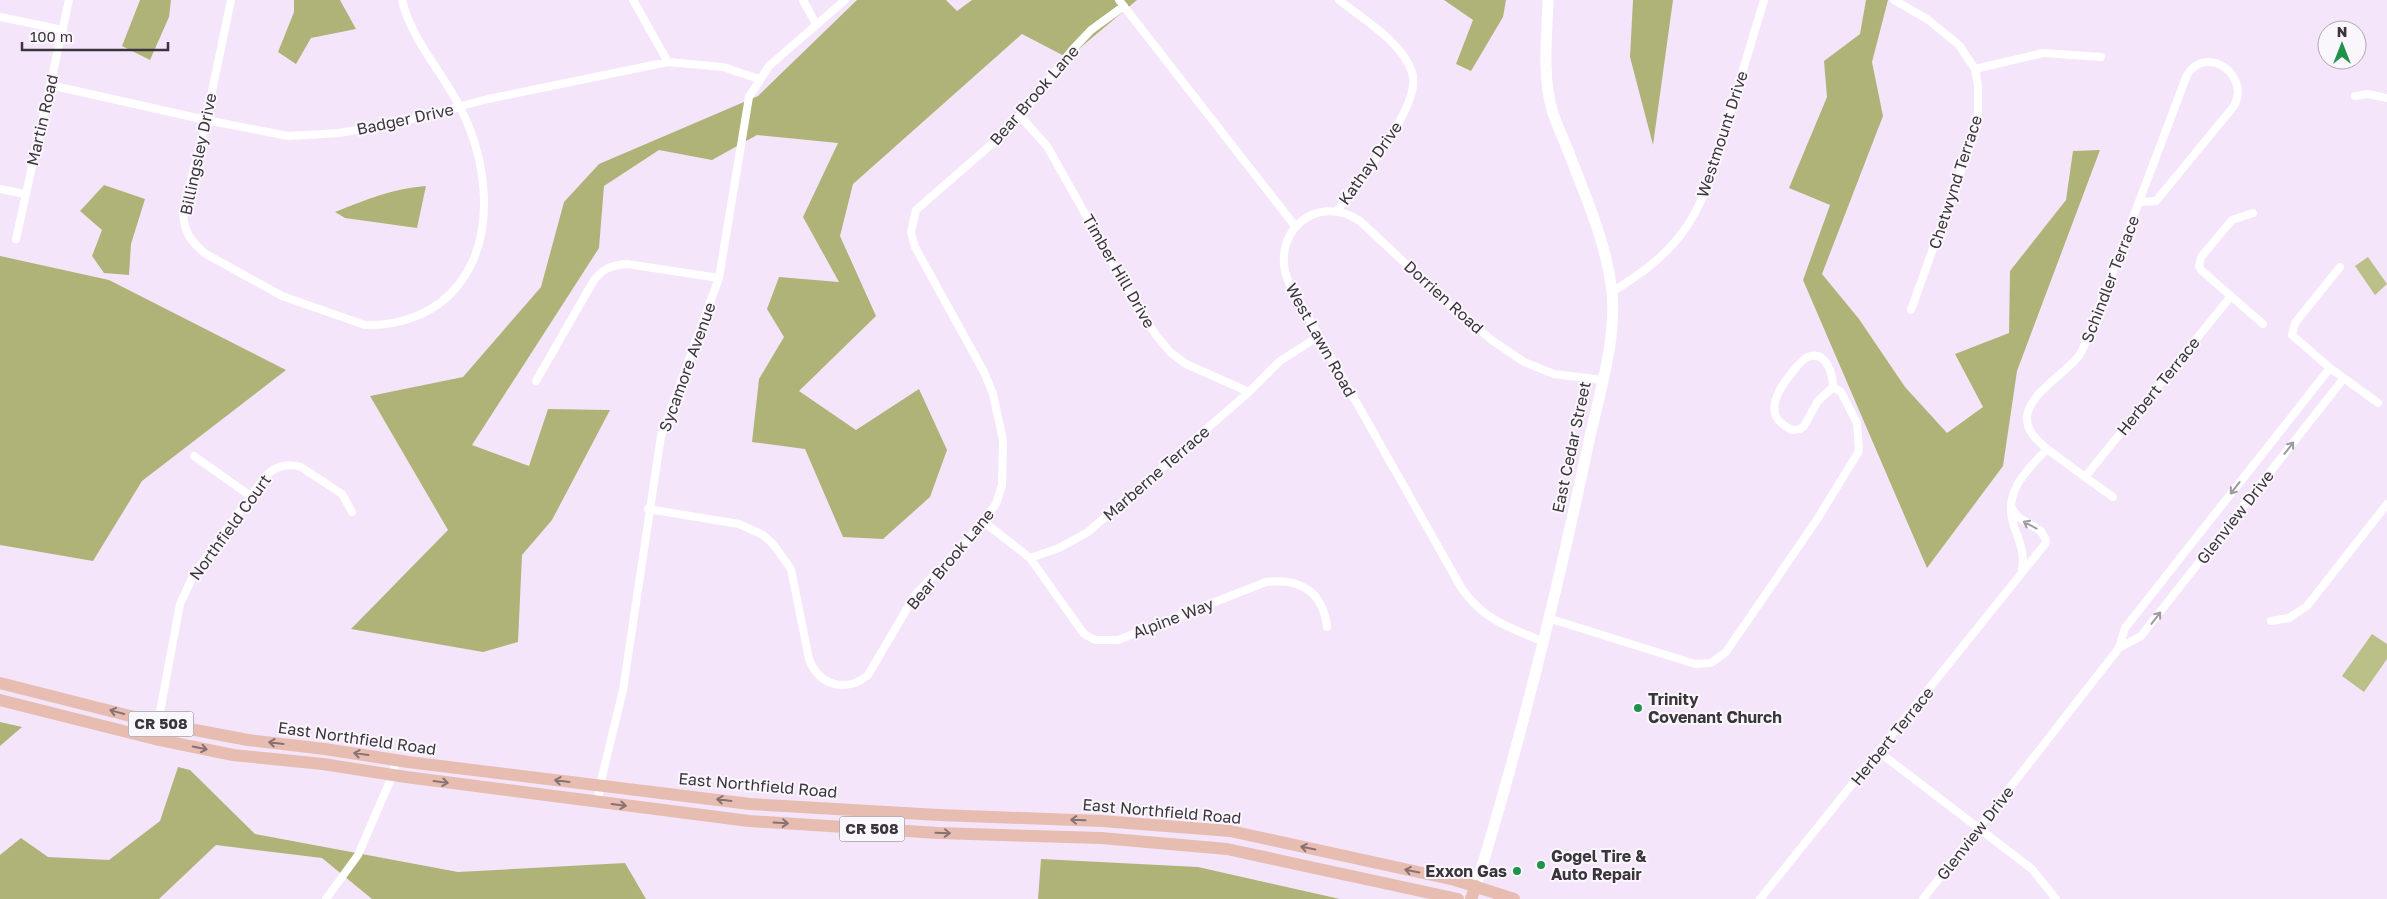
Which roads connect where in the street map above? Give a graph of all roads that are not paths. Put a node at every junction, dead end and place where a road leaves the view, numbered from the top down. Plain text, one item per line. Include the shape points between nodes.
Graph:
1 (69, 0) edge
2 (230, 0) edge
3 (402, 0) edge
4 (633, 0) edge
5 (803, 0) edge
6 (845, 0) edge
7 (1339, 0) edge
8 (1548, 0) edge
9 (1764, 0) edge
10 (1894, 0) edge
11 (1121, 3) edge
12 (0, 17) edge
13 (816, 24) junction
14 (63, 30) junction
15 (2101, 57) dead end
16 (668, 62) junction
17 (1975, 69) junction
18 (759, 79) junction
19 (50, 85) junction
20 (2355, 96) dead end
21 (2387, 98) edge
22 (460, 107) junction
23 (1020, 116) junction
24 (206, 120) junction
25 (0, 189) edge
26 (25, 194) junction
27 (2140, 202) junction
28 (1337, 211) junction
29 (2253, 213) dead end
30 (1295, 226) junction
31 (16, 239) dead end
32 (2340, 267) dead end
33 (719, 278) junction
34 (1612, 292) junction
35 (2231, 296) junction
36 (1911, 310) dead end
37 (2263, 324) dead end
38 (1319, 336) junction
39 (2330, 368) junction
40 (2344, 378) junction
41 (1602, 380) junction
42 (536, 381) dead end
43 (1833, 387) junction
44 (1249, 392) junction
45 (2378, 403) dead end
46 (2047, 449) junction
47 (194, 456) dead end
48 (2085, 477) junction
49 (252, 497) junction
50 (2113, 497) dead end
51 (2387, 504) edge
52 (2011, 507) junction
53 (648, 509) junction
54 (352, 512) dead end
55 (984, 522) junction
56 (1030, 558) junction
57 (2022, 571) junction
58 (1548, 618) junction
59 (2270, 621) dead end
60 (1328, 627) dead end
61 (1542, 641) junction
62 (2119, 648) junction
63 (0, 683) edge
64 (67, 699) junction
65 (0, 700) edge
66 (63, 715) junction
67 (158, 723) junction
68 (155, 739) junction
69 (1879, 752) junction
70 (396, 759) junction
71 (393, 774) junction
72 (600, 785) junction
73 (598, 803) junction
74 (750, 804) junction
75 (897, 812) junction
76 (1049, 819) junction
77 (749, 821) junction
78 (1198, 829) junction
79 (1979, 829) junction
80 (898, 830) junction
81 (1048, 837) junction
82 (1196, 846) junction
83 (1476, 886) junction
84 (326, 899) edge
85 (1458, 899) edge
86 (1471, 899) edge
87 (1514, 899) edge
88 (1760, 899) edge
89 (1923, 899) edge
90 (2056, 899) edge

1 - 14 street, Martin Road
2 - 24 street, Billingsley Drive
3 - 22 street, Billingsley Drive via 415,32
4 - 16 street
5 - 13 street
6 - 13 street, Sycamore Avenue
7 - 28 street, Kathay Drive via 1400,51 1413,74 1413,89 1398,126
8 - 34 main road, East Cedar Street via 1547,72 1551,109 1596,222
9 - 34 street, Westmount Drive via 1712,175 1696,210 1661,258
10 - 17 street, Chetwynd Terrace via 1926,19 1959,45
11 - 23 street, Bear Brook Lane via 1073,49
11 - 30 street
12 - 14 street
13 - 18 street, Sycamore Avenue
14 - 19 street, Martin Road
15 - 17 street via 2043,53
16 - 18 street, Badger Drive via 723,67
16 - 22 street, Badger Drive
17 - 36 street, Chetwynd Terrace via 1979,92 1978,123
18 - 33 street, Sycamore Avenue via 749,97
19 - 24 street, Badger Drive
19 - 26 street, Martin Road
20 - 21 street via 2368,94
22 - 24 street, Badger Drive via 339,133 288,136
22 - 24 street, Billingsley Drive via 476,150 483,188 482,228 475,258 460,283 440,303 410,319 376,325 365,325 282,296 194,245 184,229 183,213
23 - 44 street, Timber Hill Drive via 1047,146 1138,308 1170,352 1186,364
23 - 55 street, Bear Brook Lane via 985,152 925,200 916,210 911,225 915,247 984,372 999,417 1004,464 1002,485 996,504
25 - 26 street
26 - 31 street, Martin Road
27 - 27 street, Schindler Terrace via 2192,68 2207,61 2226,69 2239,92 2234,106 2156,202
27 - 46 street, Schindler Terrace via 2078,358 2036,400 2027,417 2034,437
28 - 30 street via 1312,215
28 - 41 street, Dorrien Road via 1360,221 1453,308 1524,362 1554,374
29 - 35 street via 2232,220 2199,262 2201,270
30 - 38 street, West Lawn Road via 1283,253 1285,274
32 - 39 street via 2291,332 2294,339
33 - 42 street via 627,264 614,264 603,270 594,280
33 - 53 street, Sycamore Avenue via 660,436
34 - 41 main road, East Cedar Street via 1613,318
35 - 37 street
35 - 48 street, Herbert Terrace
38 - 44 street, Marberne Terrace via 1280,361
38 - 61 street, West Lawn Road via 1473,605 1502,625
39 - 40 street
39 -> 62 street, Glenview Drive via 2125,628
40 - 45 street
62 -> 40 street, Glenview Drive via 2141,636
41 - 58 main road, East Cedar Street
43 - 43 street via 1828,364 1821,358 1808,357 1777,395 1774,410 1777,418 1792,430 1800,430 1824,393
43 - 58 street via 1841,392 1857,423 1859,451 1818,518 1726,652 1711,663 1695,664
44 - 56 street, Marberne Terrace via 1088,532 1059,548
46 - 48 street
46 - 52 street via 2020,478 2012,494
47 - 49 street
48 - 50 street
49 - 54 street, Northfield Court via 272,470 294,465 342,494
49 - 67 street, Northfield Court via 185,590
51 - 59 street via 2307,606 2289,618
52 - 57 street via 2024,552
57 -> 52 street, Herbert Terrace via 2046,540 2041,531 2022,520
53 - 55 street, Bear Brook Lane via 739,524 763,535 773,544 791,569 811,666 827,682 841,686 856,683 868,675 915,595
53 - 72 street, Sycamore Avenue via 623,690
55 - 56 street
56 - 60 street, Alpine Way via 1084,634 1095,640 1118,640 1266,582 1280,580 1306,588 1316,597 1325,611
57 - 69 street, Herbert Terrace
58 - 61 main road, East Cedar Street
61 - 83 main road, East Cedar Street
62 - 79 street, Glenview Drive
63 - 64 main road, East Northfield Road / CR 508
64 - 66 main road
67 -> 64 main road, East Northfield Road / CR 508
65 - 66 main road, East Northfield Road / CR 508
66 - 68 main road, East Northfield Road / CR 508
67 - 68 street, Northfield Court
70 -> 67 main road, East Northfield Road / CR 508 via 248,740
68 -> 71 main road, East Northfield Road / CR 508 via 233,756
69 - 79 street
69 - 88 street, Herbert Terrace
70 - 71 street
72 -> 70 main road, East Northfield Road / CR 508
71 -> 73 main road, East Northfield Road / CR 508
71 - 84 street via 358,855
72 - 73 street, Sycamore Avenue
74 -> 72 main road, East Northfield Road / CR 508
73 -> 77 main road, East Northfield Road / CR 508
74 - 75 main road, East Northfield Road / CR 508
74 - 77 main road
75 - 76 main road, East Northfield Road / CR 508
75 - 80 main road
78 -> 76 main road, East Northfield Road / CR 508
76 - 81 main road
77 -> 80 main road, East Northfield Road / CR 508
78 - 82 main road
83 -> 78 main road, East Northfield Road / CR 508 via 1230,831
79 - 89 street, Glenview Drive
79 - 90 street via 2032,869
80 -> 81 main road, East Northfield Road / CR 508
81 - 82 main road, East Northfield Road / CR 508
82 - 85 main road, East Northfield Road / CR 508 via 1227,849
83 - 86 main road, East Cedar Street
83 - 87 main road, East Northfield Road / CR 508

